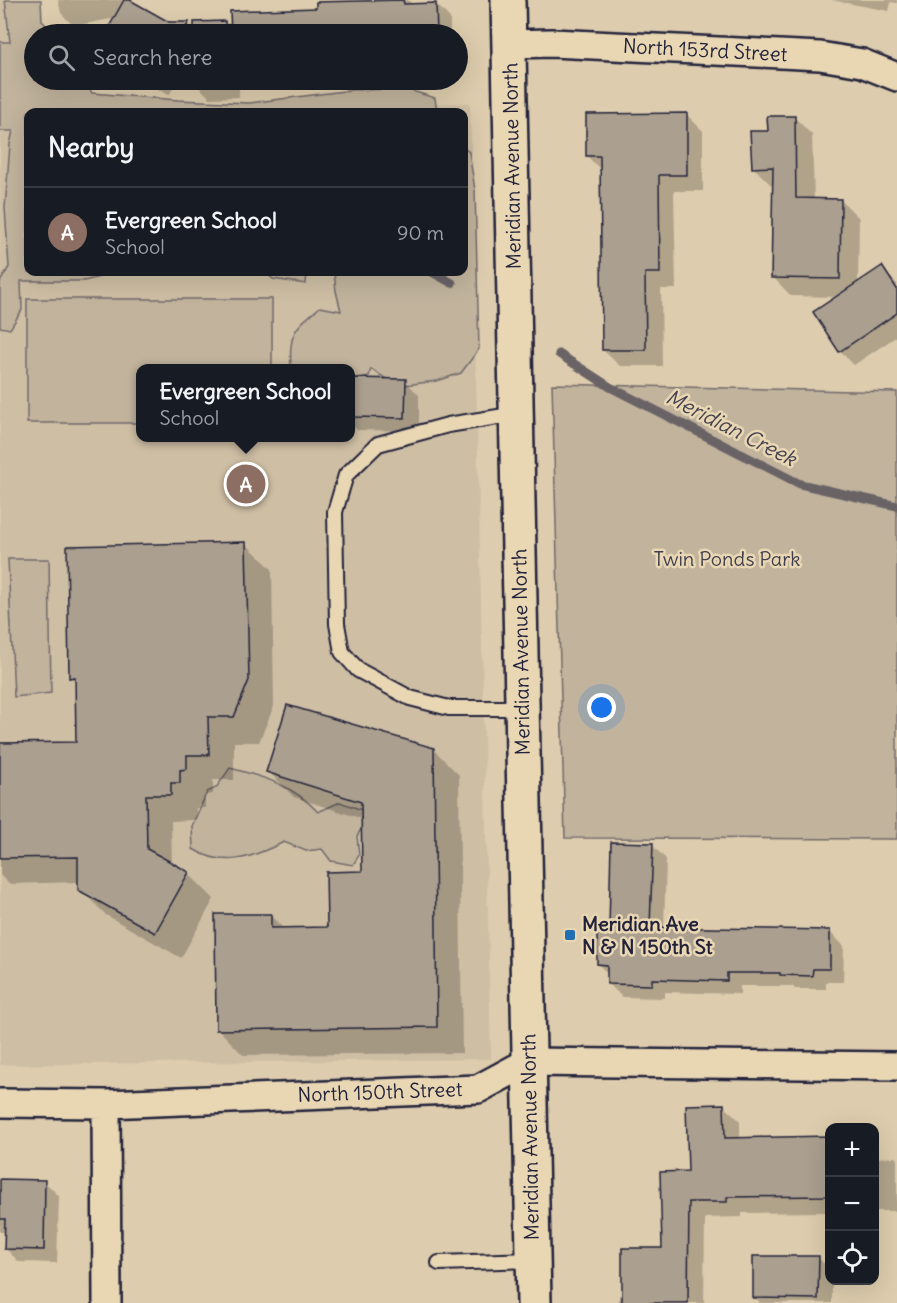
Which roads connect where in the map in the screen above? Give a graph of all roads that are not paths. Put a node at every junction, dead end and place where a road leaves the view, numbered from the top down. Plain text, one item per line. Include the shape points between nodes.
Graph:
1 (508, 0) edge
2 (509, 44) junction
3 (897, 77) edge
4 (517, 414) junction
5 (522, 708) junction
6 (528, 1062) junction
7 (897, 1066) edge
8 (0, 1103) edge
9 (106, 1104) junction
10 (533, 1260) junction
11 (439, 1263) dead end
12 (107, 1303) edge
13 (534, 1303) edge

1 - 2 street, Meridian Avenue North
2 - 3 street, North 153rd Street via 819,56 862,63
2 - 4 street, Meridian Avenue North
4 - 5 street, Meridian Avenue North
4 - 5 lane via 448,425 378,444 346,475 335,512 337,624 342,652 358,670 410,698 449,708
5 - 6 street, Meridian Avenue North
6 - 7 street, North 150th Street
6 - 9 street, North 150th Street via 478,1089
6 - 10 street, Meridian Avenue North
8 - 9 street, North 150th Street
9 - 12 street
10 - 11 lane
10 - 13 street, Meridian Avenue North

